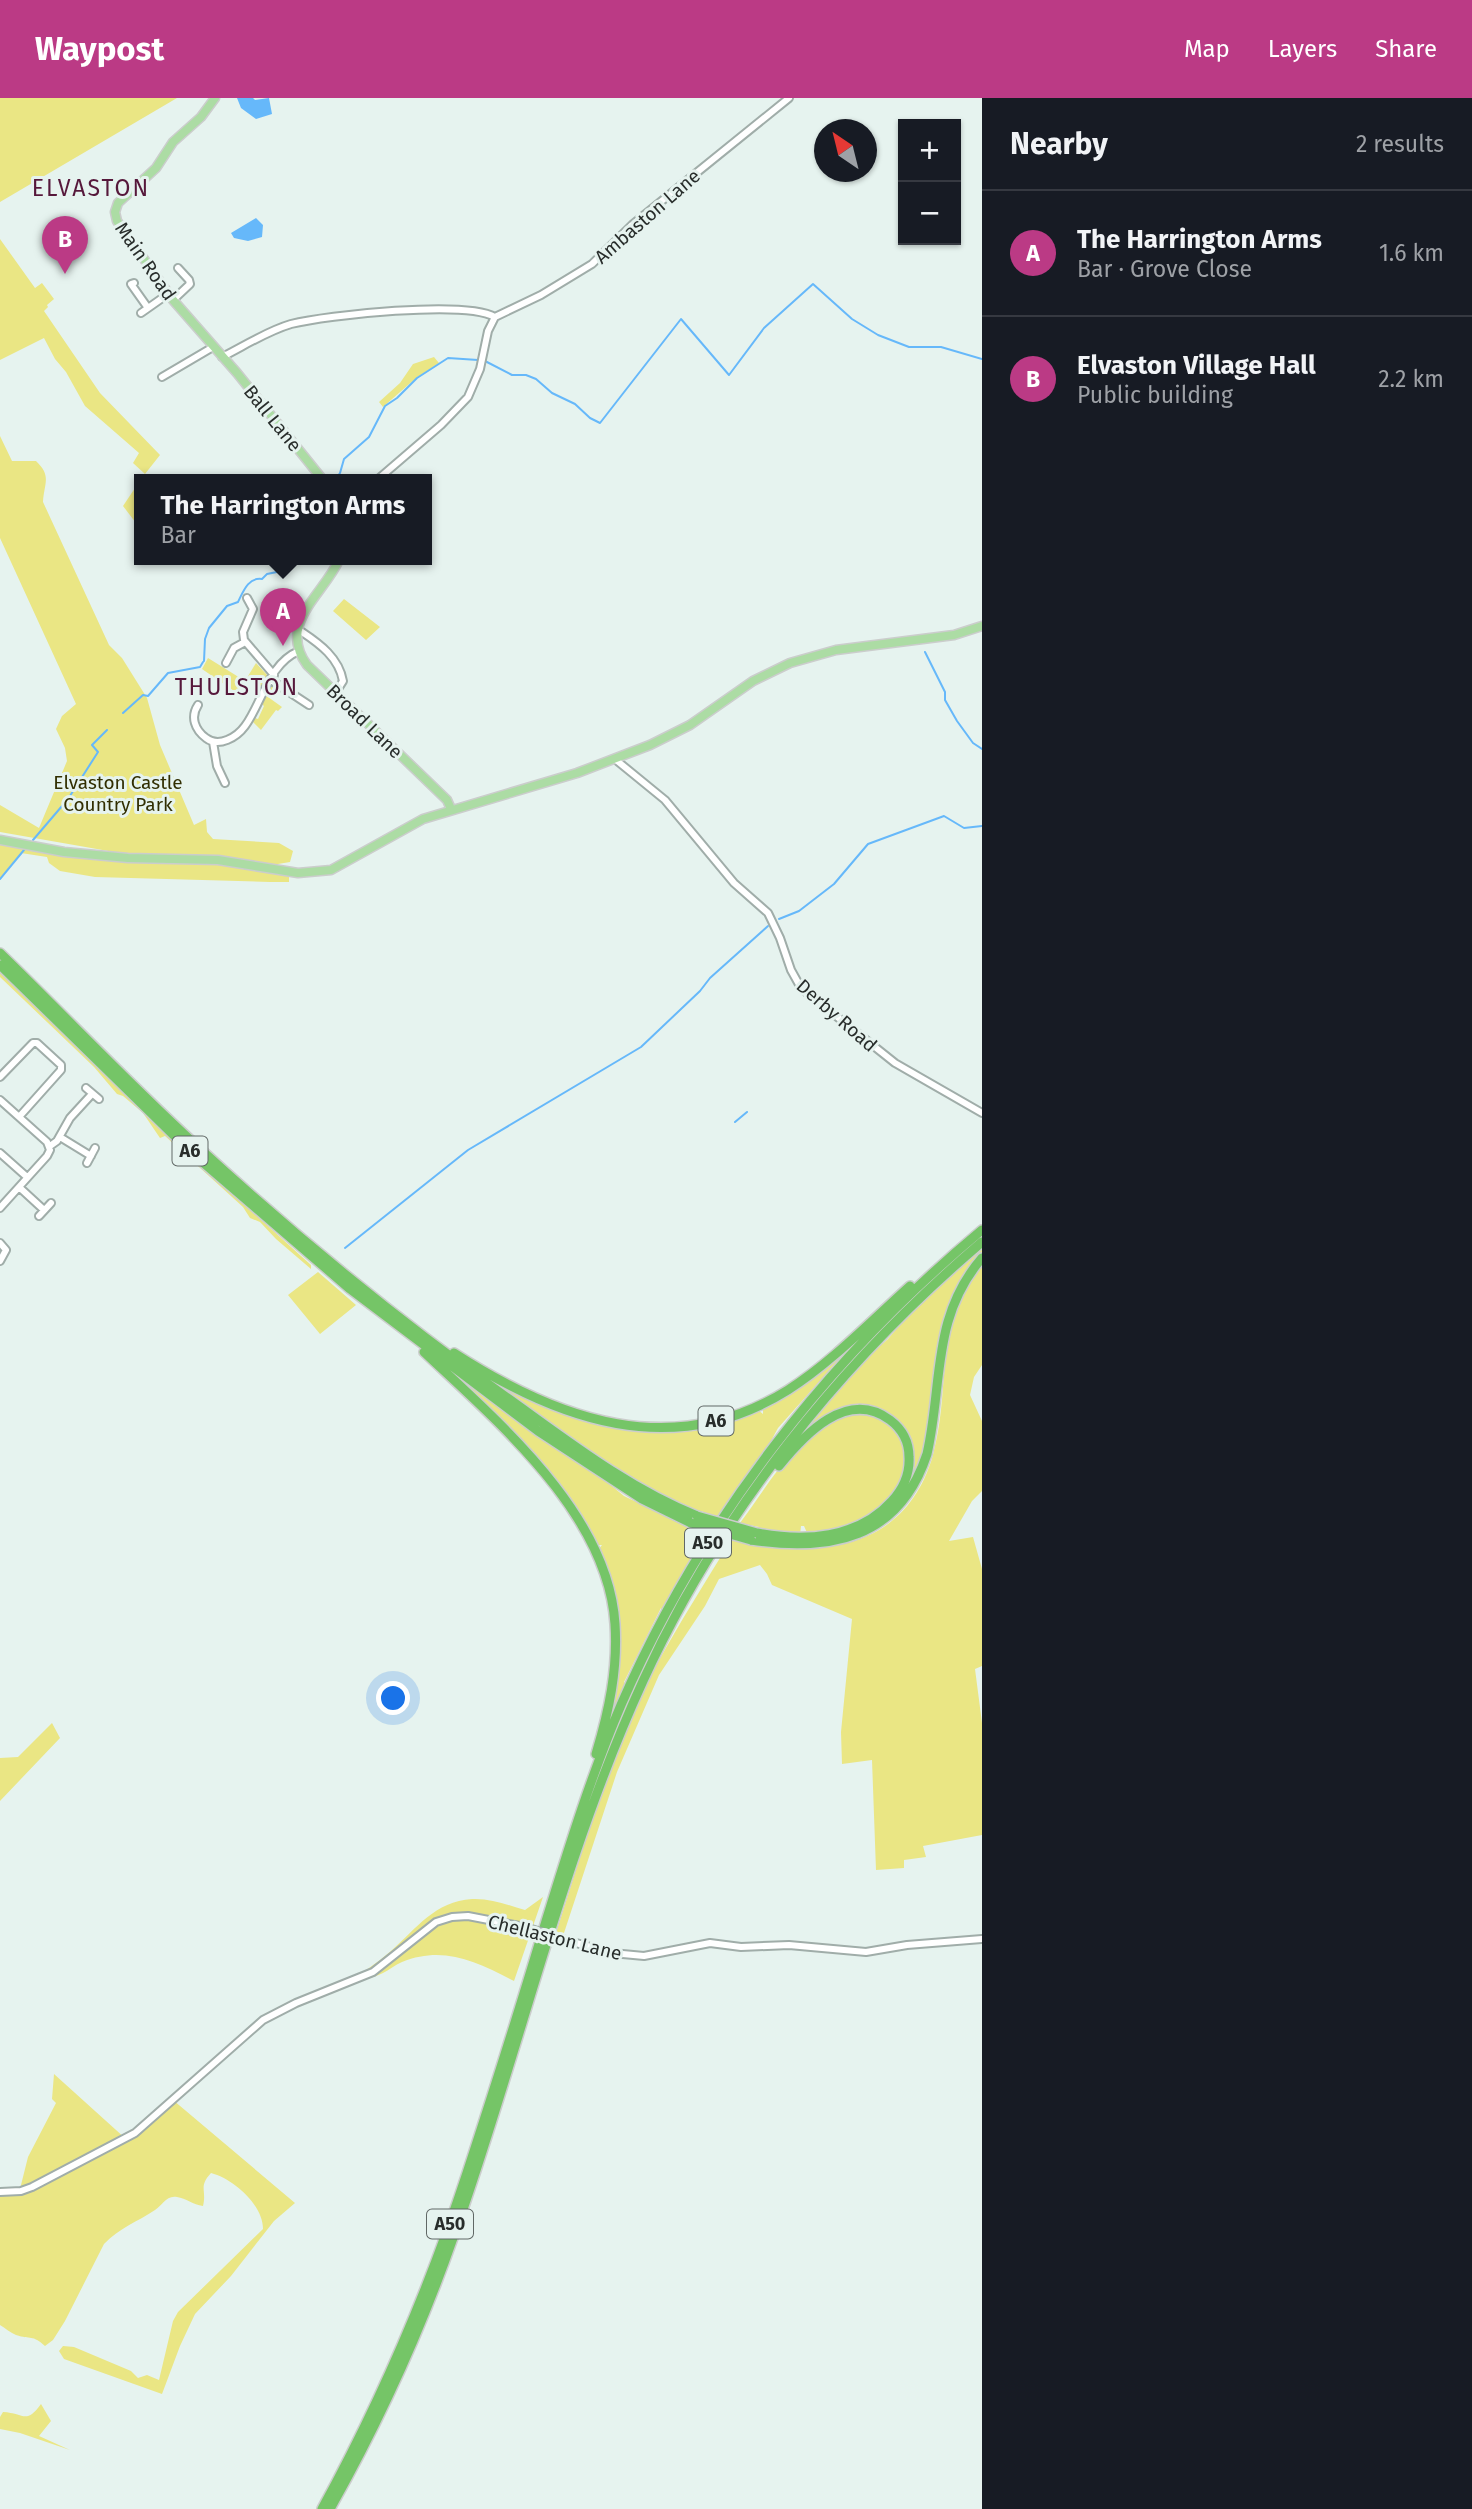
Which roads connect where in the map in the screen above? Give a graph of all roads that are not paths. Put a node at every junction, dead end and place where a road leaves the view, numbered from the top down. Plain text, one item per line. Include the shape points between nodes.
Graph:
1 (789, 98) edge
2 (214, 101) edge
3 (178, 268) dead end
4 (134, 283) dead end
5 (171, 297) junction
6 (495, 317) junction
7 (213, 347) junction
8 (222, 357) junction
9 (162, 377) dead end
10 (318, 474) edge
11 (384, 474) edge
12 (336, 565) edge
13 (247, 598) dead end
14 (982, 625) edge
15 (302, 632) dead end
16 (245, 642) junction
17 (299, 651) junction
18 (226, 663) dead end
19 (272, 678) junction
20 (336, 692) junction
21 (198, 705) dead end
22 (309, 705) dead end
23 (213, 742) junction
24 (616, 760) junction
25 (225, 783) dead end
26 (447, 810) junction
27 (0, 840) edge
28 (0, 953) edge
29 (0, 965) edge
30 (0, 1077) edge
31 (0, 1100) edge
32 (99, 1100) dead end
33 (982, 1114) edge
34 (19, 1117) junction
35 (60, 1137) junction
36 (50, 1146) junction
37 (95, 1148) dead end
38 (0, 1153) edge
39 (27, 1177) junction
40 (19, 1187) junction
41 (51, 1203) dead end
42 (0, 1208) edge
43 (982, 1228) edge
44 (982, 1242) edge
45 (0, 1243) edge
46 (982, 1258) edge
47 (0, 1261) edge
48 (393, 1323) junction
49 (409, 1323) junction
50 (694, 1520) junction
51 (733, 1521) junction
52 (754, 1536) junction
53 (588, 1787) junction
54 (982, 1939) edge
55 (0, 2192) edge
56 (322, 2509) edge
57 (330, 2509) edge

1 - 6 street, Ambaston Lane via 632,225 593,264
2 - 5 main road, Main Road via 116,208 120,228
3 - 5 street via 190,284
4 - 5 street via 144,310
5 - 7 main road, Main Road
6 - 8 street via 480,311 433,309 319,319 282,327
6 - 11 street via 468,397
7 - 8 main road, Main Road
7 - 9 street
8 - 10 main road, Ball Lane
12 - 17 main road via 299,621
13 - 16 street via 253,609 243,632
14 - 24 main road via 954,635 836,650 790,663 753,681 680,731
15 - 20 street via 338,666 342,681
16 - 18 street via 234,648
16 - 19 street
17 - 19 street via 285,659
17 - 20 main road, Broad Lane
19 - 22 street
19 - 23 street via 239,733
20 - 26 main road, Broad Lane via 446,800
21 - 23 street via 191,711 198,729
23 - 25 street
24 - 26 main road
24 - 33 street, Derby Road via 665,800 734,883 768,913 801,988 895,1063
26 - 27 main road via 338,867 316,873 218,860 64,852
28 - 49 highway, A6 via 207,1155
29 - 48 highway, A6 via 191,1152
30 - 34 street via 33,1043 61,1065
31 - 34 street
32 - 35 street via 89,1091
34 - 36 street
35 - 36 street
35 - 37 street via 89,1160
36 - 39 street via 47,1157
38 - 39 street
39 - 40 street
40 - 41 street via 41,1213
40 - 42 street
43 - 49 highway, A6 via 800,1382 751,1409 700,1424 647,1428 583,1417 492,1377
43 - 53 highway, A50 via 854,1351 783,1434 738,1497 656,1633
44 - 51 highway, A50 via 852,1367 791,1440
45 - 47 street via 6,1250
46 - 52 highway, A6 via 949,1314 927,1454 905,1498 875,1525 842,1540 794,1545
48 - 50 highway, A6 via 601,1473 642,1499
48 - 53 highway via 527,1454 567,1504 596,1554 613,1611 615,1661 608,1712
49 - 50 highway via 582,1451
50 - 52 highway, A6, bridge
51 - 52 highway via 797,1444 832,1416 869,1410 888,1418 900,1430 909,1451 907,1475 894,1499 876,1515 828,1535
51 - 57 highway, A50 via 662,1642 612,1753 438,2280 379,2417
53 - 56 highway, A50 via 439,2254 394,2364
54 - 55 street, Chellaston Lane, bridge via 866,1952 710,1943 644,1956 605,1952 525,1927 452,1917 436,1922 373,1972 263,2020 126,2139 32,2187

